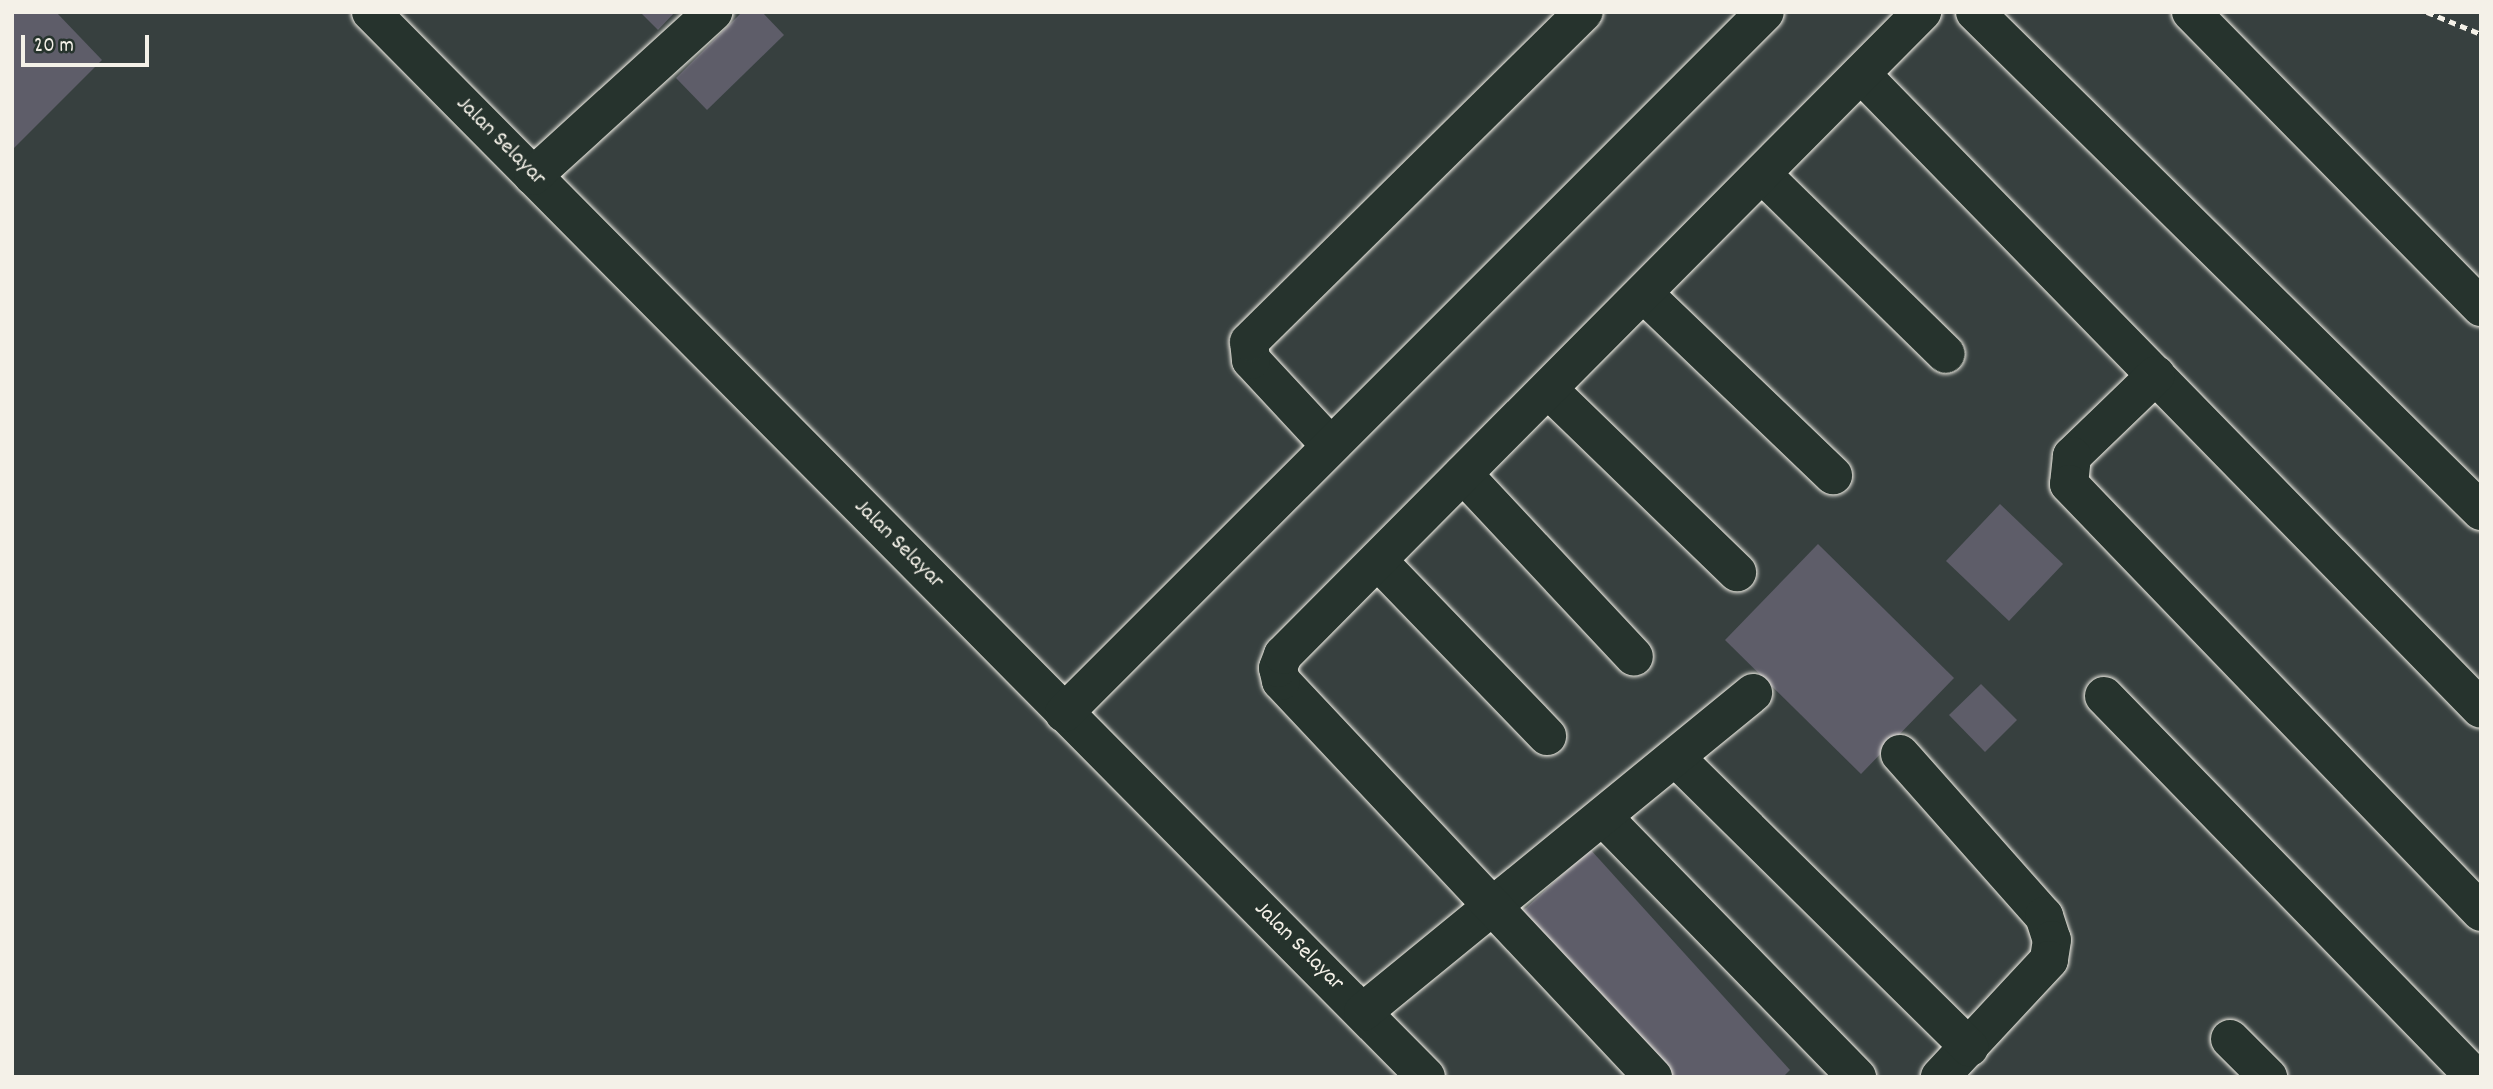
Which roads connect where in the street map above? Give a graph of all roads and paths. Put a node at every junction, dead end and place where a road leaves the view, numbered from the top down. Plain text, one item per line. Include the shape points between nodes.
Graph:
1 (371, 12) edge
2 (713, 12) edge
3 (1584, 12) edge
4 (1922, 12) edge
5 (1975, 12) edge
6 (2191, 12) edge
7 (2427, 12) edge
8 (1746, 19) edge
9 (2481, 34) edge
10 (1861, 74) junction
11 (1762, 174) junction
12 (533, 176) junction
13 (1644, 294) junction
14 (2481, 307) edge
15 (1946, 354) dead end
16 (2156, 374) junction
17 (1549, 390) junction
18 (1330, 444) junction
19 (1463, 474) junction
20 (1833, 475) dead end
21 (2481, 511) edge
22 (1379, 562) junction
23 (1737, 572) dead end
24 (1634, 656) dead end
25 (1753, 693) dead end
26 (2104, 696) dead end
27 (2481, 709) edge
28 (1064, 713) junction
29 (1547, 736) dead end
30 (1900, 754) dead end
31 (1676, 758) junction
32 (1605, 819) junction
33 (1493, 905) junction
34 (2481, 912) edge
35 (1363, 1012) junction
36 (2230, 1039) dead end
37 (1969, 1047) junction
38 (1426, 1077) edge
39 (1653, 1077) edge
40 (1857, 1077) edge
41 (1940, 1077) edge
42 (2268, 1077) edge
43 (2475, 1077) edge

1 - 12 street, Jalan Selayar
2 - 12 street
3 - 18 street via 1249,342 1251,359
4 - 10 street
5 - 21 street
6 - 14 street
7 - 9 path
8 - 18 street
10 - 11 street
10 - 16 street
11 - 13 street
11 - 15 street
12 - 28 street, Jalan Selayar
13 - 17 street
13 - 20 street
16 - 27 street
16 - 34 street via 2073,456 2069,484
17 - 19 street
17 - 23 street
18 - 28 street
19 - 22 street
19 - 24 street
22 - 29 street
22 - 33 street via 1283,655 1281,681
25 - 31 street
26 - 43 street
28 - 35 street, Jalan Selayar
30 - 37 street via 2044,916 2052,940 2049,960
31 - 32 street
31 - 37 street
32 - 33 street
32 - 40 street
33 - 35 street
33 - 39 street
35 - 38 street, Jalan Selayar
36 - 42 street
37 - 41 street

